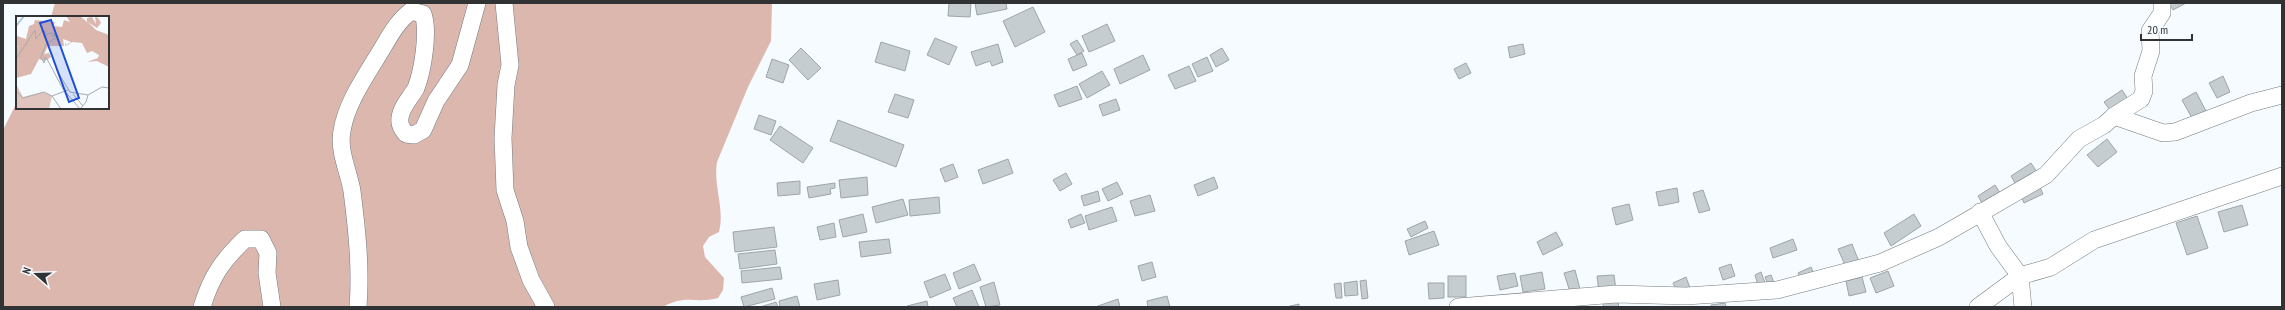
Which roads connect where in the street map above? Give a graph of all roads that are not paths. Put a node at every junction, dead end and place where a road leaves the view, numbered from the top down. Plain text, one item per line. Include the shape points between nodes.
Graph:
1 (477, 3) edge
2 (504, 3) edge
3 (2162, 3) edge
4 (2282, 95) edge
5 (2114, 116) junction
6 (2282, 176) edge
7 (1980, 212) junction
8 (2020, 276) junction
9 (202, 307) edge
10 (272, 307) edge
11 (358, 307) edge
12 (546, 307) edge
13 (1458, 307) edge
14 (1978, 307) edge
15 (2023, 307) edge

1 - 11 street via 460,65 436,102 422,130 414,135 406,134 400,126 400,116 416,87 424,45 426,24 423,14 417,12 411,12 395,26 348,112 342,132 343,154 352,192 360,276
2 - 12 street via 510,65 506,85 503,138 505,190 515,220 519,247 531,280
3 - 5 street via 2162,13 2150,31 2151,51 2143,76 2144,91 2141,99
4 - 5 street via 2163,134
5 - 7 street via 2104,125 2079,139 2046,175
6 - 8 street via 2094,240 2051,267
7 - 8 street via 1998,246
7 - 13 street via 1938,237 1880,263 1778,290 1701,295 1616,294
8 - 14 street
8 - 15 street
9 - 10 street via 209,285 224,259 245,239 261,239 268,253 267,273

